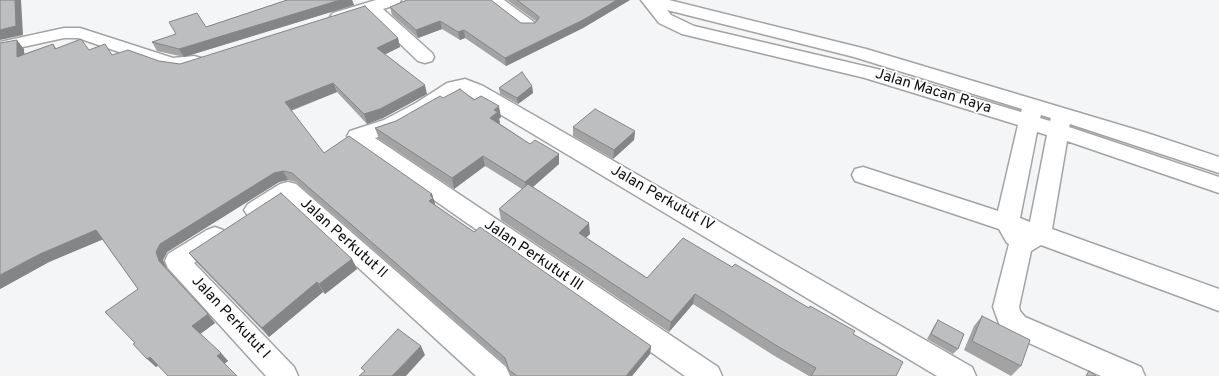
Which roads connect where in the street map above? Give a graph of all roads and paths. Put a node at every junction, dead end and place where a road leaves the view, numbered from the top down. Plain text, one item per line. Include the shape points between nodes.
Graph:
1 (393, 0) edge
2 (493, 0) edge
3 (649, 1) edge
4 (372, 7) junction
5 (326, 21) edge
6 (529, 25) edge
7 (0, 46) edge
8 (425, 56) dead end
9 (206, 59) edge
10 (1031, 113) junction
11 (1060, 123) junction
12 (357, 136) joint
13 (1219, 165) edge
14 (863, 175) dead end
15 (1219, 185) edge
16 (1022, 234) junction
17 (177, 261) joint
18 (1219, 300) edge
19 (284, 376) edge
20 (496, 376) edge
21 (708, 376) edge
22 (962, 376) edge
23 (1131, 376) edge

1 - 4 street
2 - 6 street
3 - 10 street, Jalan Macan Raya via 665,19 688,30
4 - 5 street
4 - 8 street
7 - 9 street via 64,33 80,33 172,64 185,65
10 - 11 street, Jalan Macan Raya
10 - 16 street
11 - 13 street, Jalan Macan Raya
11 - 15 street, Jalan Macan Raya
11 - 16 street
12 - 21 street, Jalan Perkutut III
12 - 22 street, Jalan Perkutut IV via 391,125 454,87 471,88
14 - 16 street
16 - 18 street
16 - 23 street via 1006,307 1009,318 1016,325
17 - 19 street, Jalan Perkutut I
17 - 20 street, Jalan Perkutut II via 288,190

